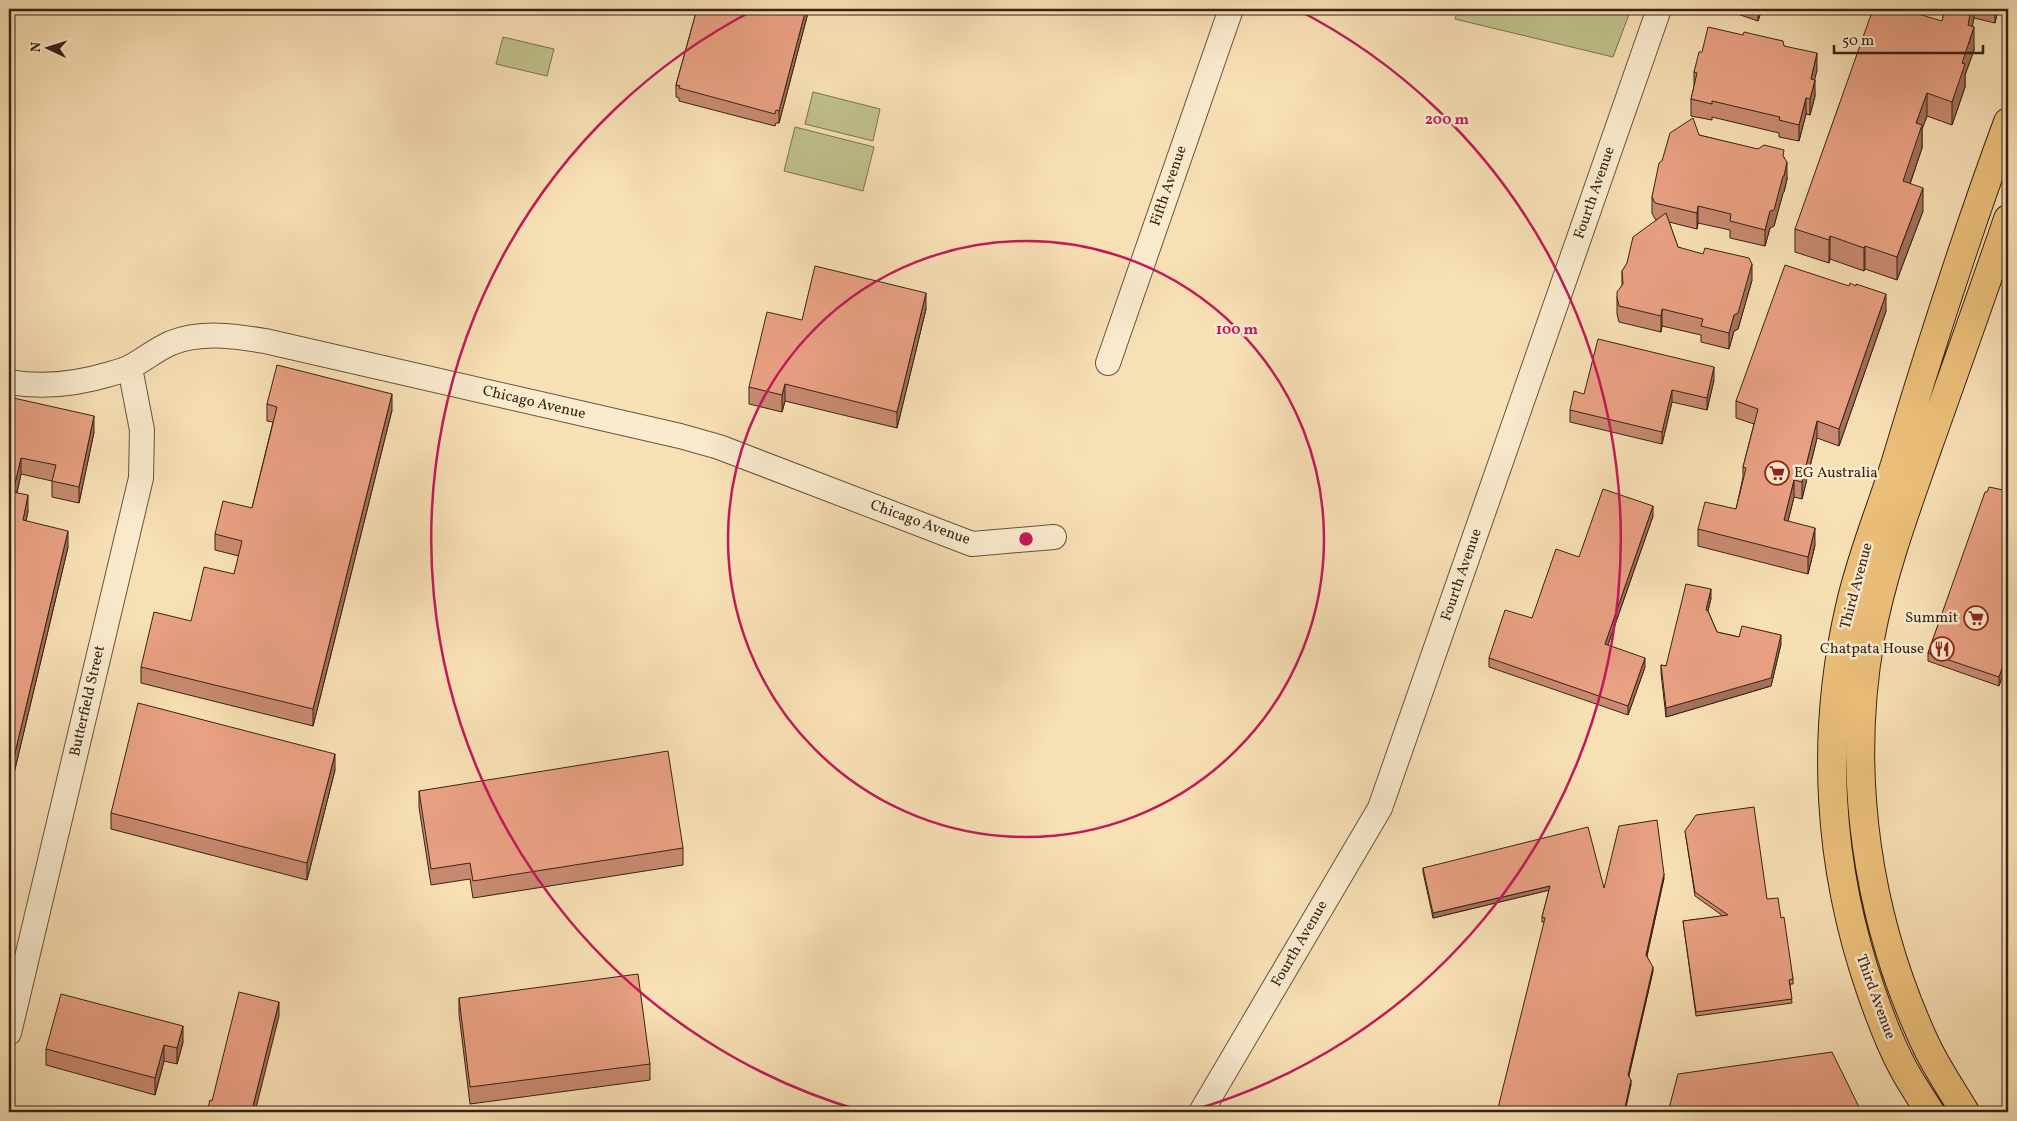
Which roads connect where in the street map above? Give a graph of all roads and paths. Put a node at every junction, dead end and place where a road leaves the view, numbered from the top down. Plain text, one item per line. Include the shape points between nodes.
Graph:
1 (1231, 9) edge
2 (1659, 9) edge
3 (2008, 122) edge
4 (2008, 219) edge
5 (1108, 363) dead end
6 (130, 368) junction
7 (9, 382) edge
8 (1054, 537) dead end
9 (9, 1033) edge
10 (1202, 1112) edge
11 (1930, 1112) edge
12 (1965, 1112) edge

1 - 5 street, Fifth Avenue
2 - 10 street, Fourth Avenue via 1380,808
3 - 11 main road, Third Avenue via 1964,245 1864,553 1849,610 1832,717 1834,822 1846,906 1878,1010 1902,1068
4 - 12 main road, Third Avenue via 1888,565 1870,639 1861,717 1864,816 1869,865 1878,905 1906,998 1926,1045
6 - 7 street, Chicago Avenue via 68,384
6 - 8 street, Chicago Avenue via 171,343 192,338 215,335 265,340 680,436 972,544
6 - 9 street, Butterfield Street via 142,430 141,478

